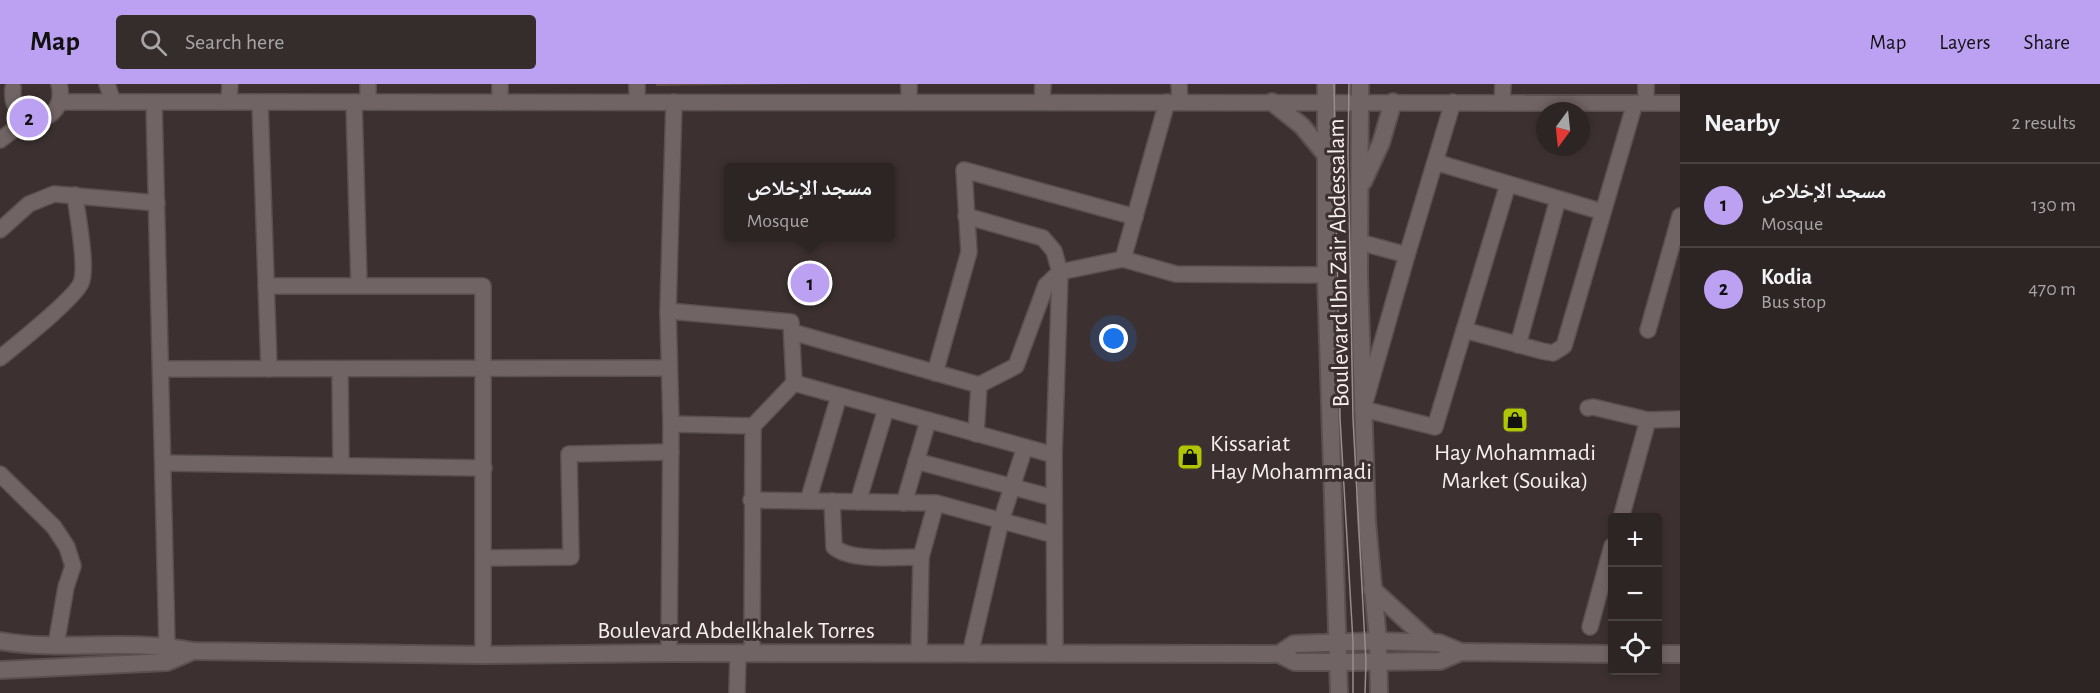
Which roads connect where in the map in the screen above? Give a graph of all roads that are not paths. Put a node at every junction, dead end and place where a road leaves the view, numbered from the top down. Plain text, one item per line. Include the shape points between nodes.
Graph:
1 (59, 84) edge
2 (107, 84) edge
3 (230, 84) edge
4 (368, 84) edge
5 (500, 84) edge
6 (637, 84) edge
7 (909, 84) edge
8 (1043, 84) edge
9 (1179, 84) edge
10 (1326, 84) edge
11 (1360, 84) edge
12 (1503, 84) edge
13 (1646, 84) edge
14 (13, 86) edge
15 (0, 99) edge
16 (1360, 101) junction
17 (60, 102) junction
18 (113, 102) junction
19 (154, 102) junction
20 (229, 102) junction
21 (260, 102) junction
22 (361, 102) junction
23 (500, 102) junction
24 (637, 102) junction
25 (674, 102) junction
26 (909, 102) junction
27 (1042, 102) junction
28 (1173, 102) junction
29 (1272, 102) junction
30 (1327, 102) junction
31 (1393, 102) junction
32 (1453, 102) junction
33 (1503, 102) junction
34 (1641, 103) junction
35 (1680, 103) edge
36 (29, 118) junction
37 (0, 140) edge
38 (1326, 155) junction
39 (1435, 162) junction
40 (1508, 184) junction
41 (1360, 189) junction
42 (75, 195) junction
43 (1558, 199) junction
44 (157, 203) junction
45 (1603, 212) junction
46 (966, 216) junction
47 (1135, 217) junction
48 (1679, 225) edge
49 (0, 230) edge
50 (1359, 242) junction
51 (1407, 255) junction
52 (1123, 260) junction
53 (1060, 272) junction
54 (1326, 274) junction
55 (359, 285) junction
56 (266, 286) junction
57 (668, 311) junction
58 (1464, 330) junction
59 (1648, 330) dead end
60 (792, 332) junction
61 (1518, 345) junction
62 (0, 358) edge
63 (669, 368) junction
64 (161, 369) junction
65 (269, 369) junction
66 (340, 369) junction
67 (484, 369) junction
68 (935, 373) junction
69 (794, 383) junction
70 (979, 385) junction
71 (838, 396) junction
72 (1588, 408) dead end
73 (886, 409) junction
74 (1363, 409) junction
75 (1680, 419) edge
76 (1648, 420) junction
77 (927, 421) junction
78 (671, 424) junction
79 (753, 426) junction
80 (976, 434) junction
81 (1024, 447) junction
82 (671, 453) junction
83 (1054, 455) junction
84 (916, 460) junction
85 (163, 463) junction
86 (341, 465) junction
87 (484, 468) junction
88 (0, 474) edge
89 (1011, 486) junction
90 (1054, 498) junction
91 (751, 500) junction
92 (808, 501) junction
93 (832, 501) junction
94 (858, 502) junction
95 (904, 503) junction
96 (936, 503) junction
97 (1622, 513) edge
98 (1001, 521) junction
99 (1054, 535) junction
100 (921, 557) junction
101 (484, 558) junction
102 (1608, 561) edge
103 (1372, 589) junction
104 (1590, 627) dead end
105 (0, 641) edge
106 (1378, 641) junction
107 (1430, 642) junction
108 (1339, 643) junction
109 (56, 645) junction
110 (167, 646) junction
111 (193, 651) junction
112 (669, 652) junction
113 (1461, 652) junction
114 (745, 653) junction
115 (918, 654) junction
116 (970, 654) junction
117 (1055, 654) junction
118 (1279, 654) junction
119 (1608, 654) edge
120 (1662, 654) edge
121 (1680, 654) edge
122 (483, 655) junction
123 (1339, 662) junction
124 (1379, 662) junction
125 (0, 670) edge
126 (737, 693) edge
127 (1339, 693) edge
128 (1379, 693) edge

1 - 17 street
2 - 18 street
3 - 20 street
4 - 22 street
5 - 23 street
6 - 24 street
7 - 26 street
8 - 27 street
9 - 28 street
10 - 30 street, Boulevard Ibn Zair Abdessalam
11 - 16 street, Boulevard Ibn Zair Abdessalam
12 - 33 street
13 - 34 street
14 - 15 street
14 - 36 street via 14,106
16 - 30 street
16 - 31 street
16 - 41 street, Boulevard Ibn Zair Abdessalam
17 - 18 street
17 - 36 street via 48,117
18 - 19 street
19 - 20 street
19 - 44 street
20 - 21 street
21 - 22 street
21 - 56 street
22 - 23 street
22 - 55 street
23 - 24 street
24 - 25 street
25 - 26 street
25 - 57 street
26 - 27 street
27 - 28 street
28 - 29 street
28 - 47 street
29 - 30 street
29 - 38 street via 1302,126
30 - 38 street, Boulevard Ibn Zair Abdessalam
31 - 32 street
31 - 41 street
32 - 33 street
32 - 39 street
33 - 34 street
34 - 35 street
34 - 45 street
36 - 37 street
38 - 54 street, Boulevard Ibn Zair Abdessalam
39 - 40 street
39 - 51 street
40 - 43 street
40 - 58 street
41 - 50 street, Boulevard Ibn Zair Abdessalam
42 - 44 street
42 - 49 street via 54,194 28,204
42 - 62 street via 82,282 67,300
43 - 45 street
43 - 61 street
44 - 64 street
45 - 61 street via 1564,346 1553,353
46 - 47 street via 964,170
46 - 53 street via 1043,238 1054,251
46 - 68 street via 969,252
47 - 52 street
48 - 59 street
50 - 51 street
50 - 74 street, Boulevard Ibn Zair Abdessalam
51 - 74 street
52 - 53 street
52 - 54 street via 1176,274
53 - 70 street via 1046,285 1016,366
53 - 83 street
54 - 108 street, Boulevard Ibn Zair Abdessalam
55 - 56 street
55 - 67 street via 483,286
56 - 65 street
57 - 60 street via 791,322
57 - 63 street
58 - 61 street
58 - 74 street via 1435,427
60 - 68 street
60 - 69 street
63 - 67 street
63 - 78 street
64 - 65 street
64 - 85 street
65 - 66 street
66 - 67 street
66 - 86 street
67 - 87 street
68 - 70 street
69 - 71 street
69 - 79 street
70 - 80 street
71 - 73 street
71 - 92 street
72 - 76 street
73 - 77 street
73 - 94 street
74 - 103 street, Boulevard Ibn Zair Abdessalam
75 - 76 street
76 - 97 street
77 - 80 street
77 - 84 street
78 - 79 street
78 - 82 street
79 - 91 street
80 - 81 street
81 - 83 street
81 - 89 street
82 - 101 street via 569,454 572,557
82 - 112 street
83 - 90 street
84 - 89 street
84 - 95 street
85 - 86 street
85 - 110 street
86 - 87 street
87 - 101 street
88 - 109 street via 54,527 67,547 73,566
89 - 90 street
89 - 98 street
90 - 99 street
91 - 92 street
91 - 114 street
92 - 93 street
93 - 94 street
93 - 100 street via 834,547 838,551
94 - 95 street
95 - 96 street
96 - 98 street
96 - 100 street
98 - 99 street
98 - 116 street
99 - 117 street
100 - 115 street
101 - 122 street
102 - 104 street
103 - 106 street, Boulevard Ibn Zair Abdessalam
103 - 107 street
105 - 109 street, Boulevard Abdelkhalek Torres
106 - 107 street, Boulevard Abdelkhalek Torres
106 - 108 street, Boulevard Abdelkhalek Torres
106 - 124 street, Boulevard Ibn Zair Abdessalam
107 - 113 street, Boulevard Abdelkhalek Torres
108 - 118 street, Boulevard Abdelkhalek Torres via 1294,644
108 - 123 street, Boulevard Ibn Zair Abdessalam
109 - 110 street, Boulevard Abdelkhalek Torres
110 - 111 street, Boulevard Abdelkhalek Torres
111 - 122 street, Boulevard Abdelkhalek Torres
111 - 125 street, Boulevard Abdelkhalek Torres via 167,662
112 - 114 street, Boulevard Abdelkhalek Torres
112 - 122 street, Boulevard Abdelkhalek Torres
113 - 119 street, Boulevard Abdelkhalek Torres
113 - 124 street, Boulevard Abdelkhalek Torres via 1440,661
114 - 115 street, Boulevard Abdelkhalek Torres
114 - 126 street
115 - 116 street, Boulevard Abdelkhalek Torres
116 - 117 street, Boulevard Abdelkhalek Torres
117 - 118 street, Boulevard Abdelkhalek Torres
118 - 123 street, Boulevard Abdelkhalek Torres via 1295,662
120 - 121 street
123 - 124 street, Boulevard Abdelkhalek Torres
123 - 127 street, Boulevard Ibn Zair Abdessalam
124 - 128 street, Boulevard Ibn Zair Abdessalam

